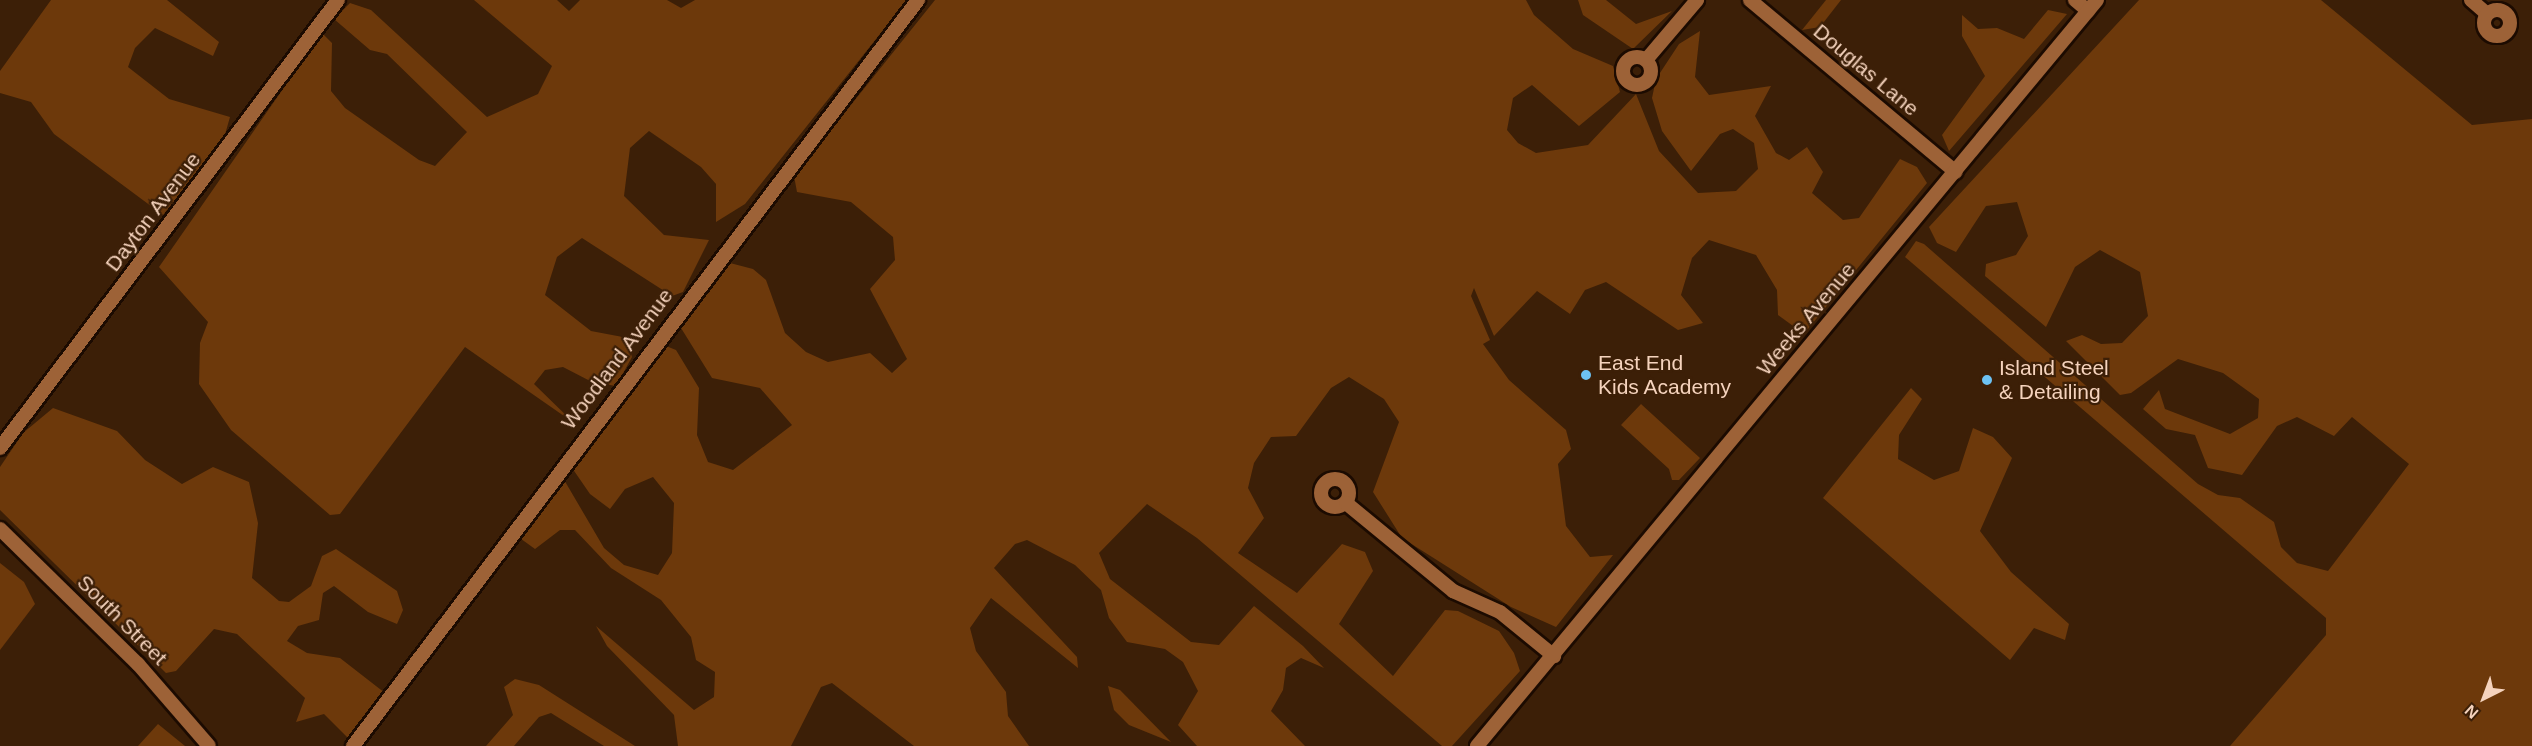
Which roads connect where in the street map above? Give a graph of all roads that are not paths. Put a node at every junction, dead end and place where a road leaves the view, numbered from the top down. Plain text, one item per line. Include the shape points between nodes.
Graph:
1 (338, 0) edge
2 (918, 0) edge
3 (1697, 0) edge
4 (1750, 0) edge
5 (2075, 0) edge
6 (2471, 0) edge
7 (2092, 5) edge
8 (2487, 14) dead end
9 (1646, 60) dead end
10 (1956, 172) junction
11 (0, 448) edge
12 (1346, 502) dead end
13 (0, 529) edge
14 (1554, 656) junction
15 (209, 746) edge
16 (353, 746) edge
17 (1477, 746) edge

1 - 11 street, Dayton Avenue
2 - 16 street, Woodland Avenue
3 - 9 street
4 - 10 street, Douglas Lane
5 - 7 street
6 - 8 street
7 - 10 street, Weeks Avenue
10 - 14 street, Weeks Avenue
12 - 14 street via 1453,591 1500,612
13 - 15 street, South Street via 138,664
14 - 17 street, Weeks Avenue

